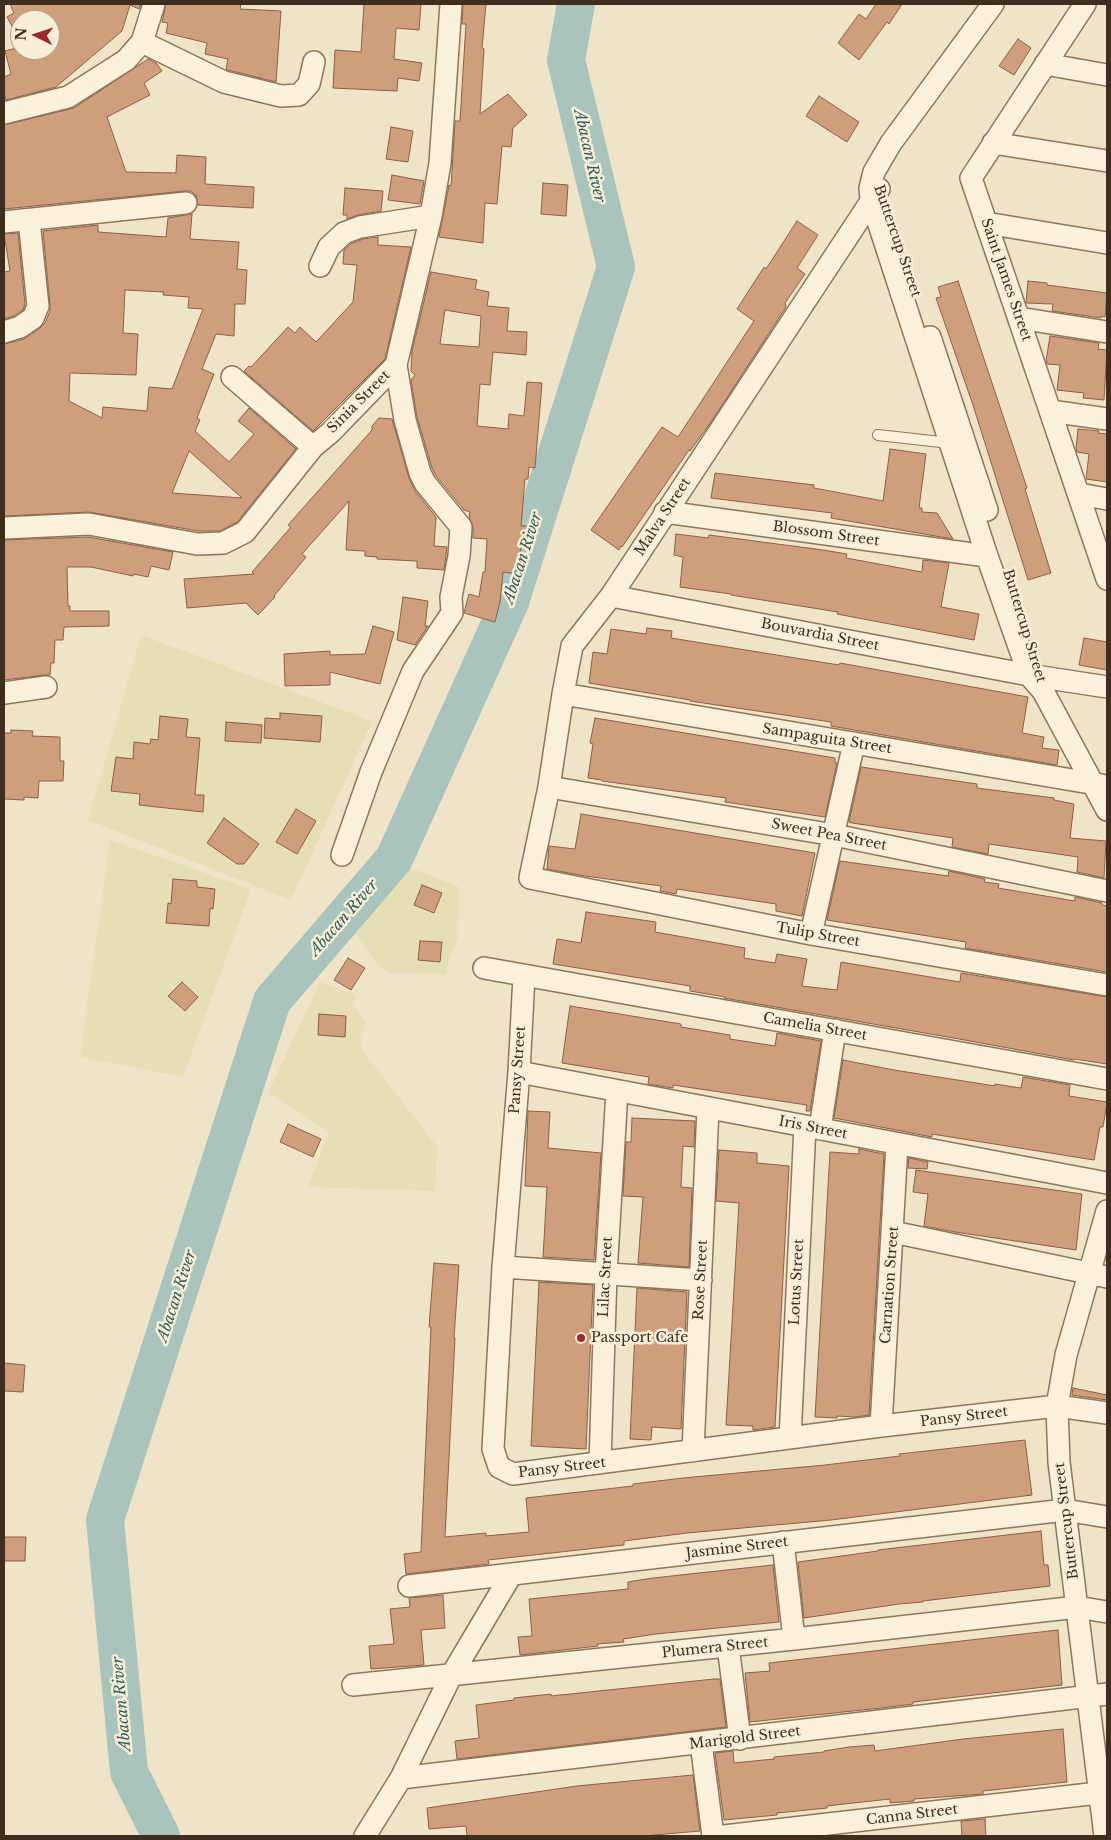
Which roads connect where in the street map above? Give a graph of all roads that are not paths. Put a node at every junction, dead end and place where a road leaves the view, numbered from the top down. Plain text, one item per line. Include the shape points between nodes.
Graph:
1 (154, 4) edge
2 (451, 4) edge
3 (993, 4) edge
4 (1085, 4) edge
5 (142, 42) junction
6 (314, 62) dead end
7 (1046, 64) junction
8 (1107, 75) edge
9 (4, 113) edge
10 (993, 143) junction
11 (1107, 161) edge
12 (875, 187) junction
13 (186, 203) dead end
14 (431, 216) junction
15 (29, 220) junction
16 (4, 222) edge
17 (986, 223) junction
18 (1107, 243) edge
19 (320, 266) dead end
20 (1019, 318) junction
21 (4, 332) edge
22 (1107, 332) edge
23 (396, 365) junction
24 (232, 377) dead end
25 (1050, 411) junction
26 (1107, 419) edge
27 (878, 435) dead end
28 (950, 443) junction
29 (313, 447) junction
30 (1078, 494) junction
31 (1107, 499) edge
32 (665, 512) junction
33 (4, 528) edge
34 (987, 556) junction
35 (1107, 579) edge
36 (611, 596) junction
37 (1038, 681) junction
38 (1107, 687) edge
39 (46, 688) dead end
40 (4, 693) edge
41 (563, 694) junction
42 (854, 743) junction
43 (1099, 784) edge
44 (549, 787) junction
45 (1107, 810) edge
46 (834, 835) junction
47 (342, 855) dead end
48 (530, 878) joint
49 (1107, 891) edge
50 (811, 934) junction
51 (484, 968) dead end
52 (524, 976) junction
53 (1107, 985) edge
54 (835, 1030) junction
55 (519, 1072) junction
56 (1107, 1079) edge
57 (617, 1091) junction
58 (708, 1108) junction
59 (812, 1128) junction
60 (898, 1144) junction
61 (1107, 1183) edge
62 (1107, 1210) edge
63 (893, 1232) junction
64 (503, 1267) junction
65 (606, 1274) junction
66 (1098, 1275) edge
67 (701, 1280) junction
68 (1057, 1406) junction
69 (1107, 1413) edge
70 (881, 1426) junction
71 (790, 1438) junction
72 (692, 1451) junction
73 (600, 1463) junction
74 (1065, 1510) junction
75 (1107, 1517) edge
76 (783, 1542) junction
77 (511, 1575) junction
78 (409, 1586) dead end
79 (1077, 1607) junction
80 (1107, 1612) edge
81 (794, 1639) junction
82 (728, 1646) junction
83 (451, 1676) junction
84 (353, 1685) dead end
85 (1098, 1695) edge
86 (740, 1739) junction
87 (701, 1744) junction
88 (401, 1778) junction
89 (1104, 1792) edge
90 (365, 1836) edge
91 (713, 1836) edge
92 (724, 1836) edge
93 (1105, 1836) edge

1 - 5 street
2 - 14 street, Sinia Street via 440,163
3 - 12 street, Malva Street via 891,143
4 - 7 street, Saint James Street
5 - 6 street via 224,82 281,96 298,94 309,84
5 - 9 street via 126,60 68,97
7 - 8 street
7 - 10 street, Saint James Street
10 - 11 street
10 - 17 street, Saint James Street via 971,178
12 - 28 street, Buttercup Street
12 - 32 street, Malva Street
12 - 37 street, Buttercup Street via 954,408
13 - 15 street
14 - 19 street via 360,226 344,233 329,247
14 - 23 street, Sinia Street
15 - 16 street
15 - 21 street via 38,306 33,318
17 - 18 street
17 - 20 street, Saint James Street
20 - 22 street
20 - 25 street, Saint James Street
23 - 29 street, Sinia Street
23 - 47 street via 420,473 462,527 459,556 451,597 452,613 413,671 371,772
24 - 29 street
25 - 26 street
25 - 30 street, Saint James Street
27 - 28 lane
28 - 34 street, Buttercup Street
29 - 33 street, Sinia Street via 245,532 222,543 197,544 89,524
30 - 31 street
30 - 35 street, Saint James Street
32 - 34 street, Blossom Street
32 - 36 street, Malva Street
34 - 37 street, Buttercup Street
36 - 37 street, Bouvardia Street
36 - 41 street, Malva Street via 572,646
37 - 38 street, Bouvardia Street
37 - 43 street, Buttercup Street
39 - 40 street
41 - 42 street, Sampaguita Street
41 - 44 street, Malva Street
42 - 43 street, Sampaguita Street
42 - 46 street
43 - 45 street, Buttercup Street
44 - 46 street, Sweet Pea Street
44 - 48 street, Malva Street
46 - 49 street, Sweet Pea Street
46 - 50 street
48 - 50 street, Tulip Street
50 - 53 street, Tulip Street
51 - 52 street, Camelia Street
52 - 54 street, Camelia Street
52 - 55 street, Pansy Street
54 - 56 street, Camelia Street
54 - 59 street, Lotus Street
55 - 57 street, Iris Street
55 - 64 street, Pansy Street
57 - 58 street, Iris Street
57 - 65 street, Lilac Street
58 - 59 street, Iris Street
58 - 67 street, Rose Street
59 - 60 street, Iris Street
59 - 71 street, Lotus Street
60 - 61 street, Iris Street
60 - 63 street, Carnation Street
62 - 66 street, Buttercup Street
63 - 66 street
63 - 70 street, Carnation Street
64 - 65 street
64 - 73 street, Pansy Street via 492,1449 499,1467 513,1474
65 - 67 street
65 - 73 street, Lilac Street
66 - 68 street, Buttercup Street via 1066,1355
67 - 72 street, Rose Street
68 - 69 street, Pansy Street
68 - 70 street, Pansy Street
68 - 74 street, Buttercup Street
70 - 71 street, Pansy Street
71 - 72 street, Pansy Street
72 - 73 street, Pansy Street
74 - 75 street, Jasmine Street
74 - 76 street, Jasmine Street
74 - 79 street, Buttercup Street
76 - 77 street, Jasmine Street
76 - 81 street
77 - 78 street, Jasmine Street
77 - 83 street
79 - 80 street, Plumera Street
79 - 81 street, Plumera Street
79 - 85 street, Buttercup Street
81 - 82 street, Plumera Street
82 - 83 street, Plumera Street
82 - 86 street
83 - 84 street, Plumera Street
83 - 88 street
85 - 86 street, Marigold Street
85 - 89 street, Buttercup Street
86 - 87 street, Marigold Street
87 - 88 street, Marigold Street
87 - 91 street
88 - 90 street
89 - 92 street, Canna Street
89 - 93 street, Buttercup Street

